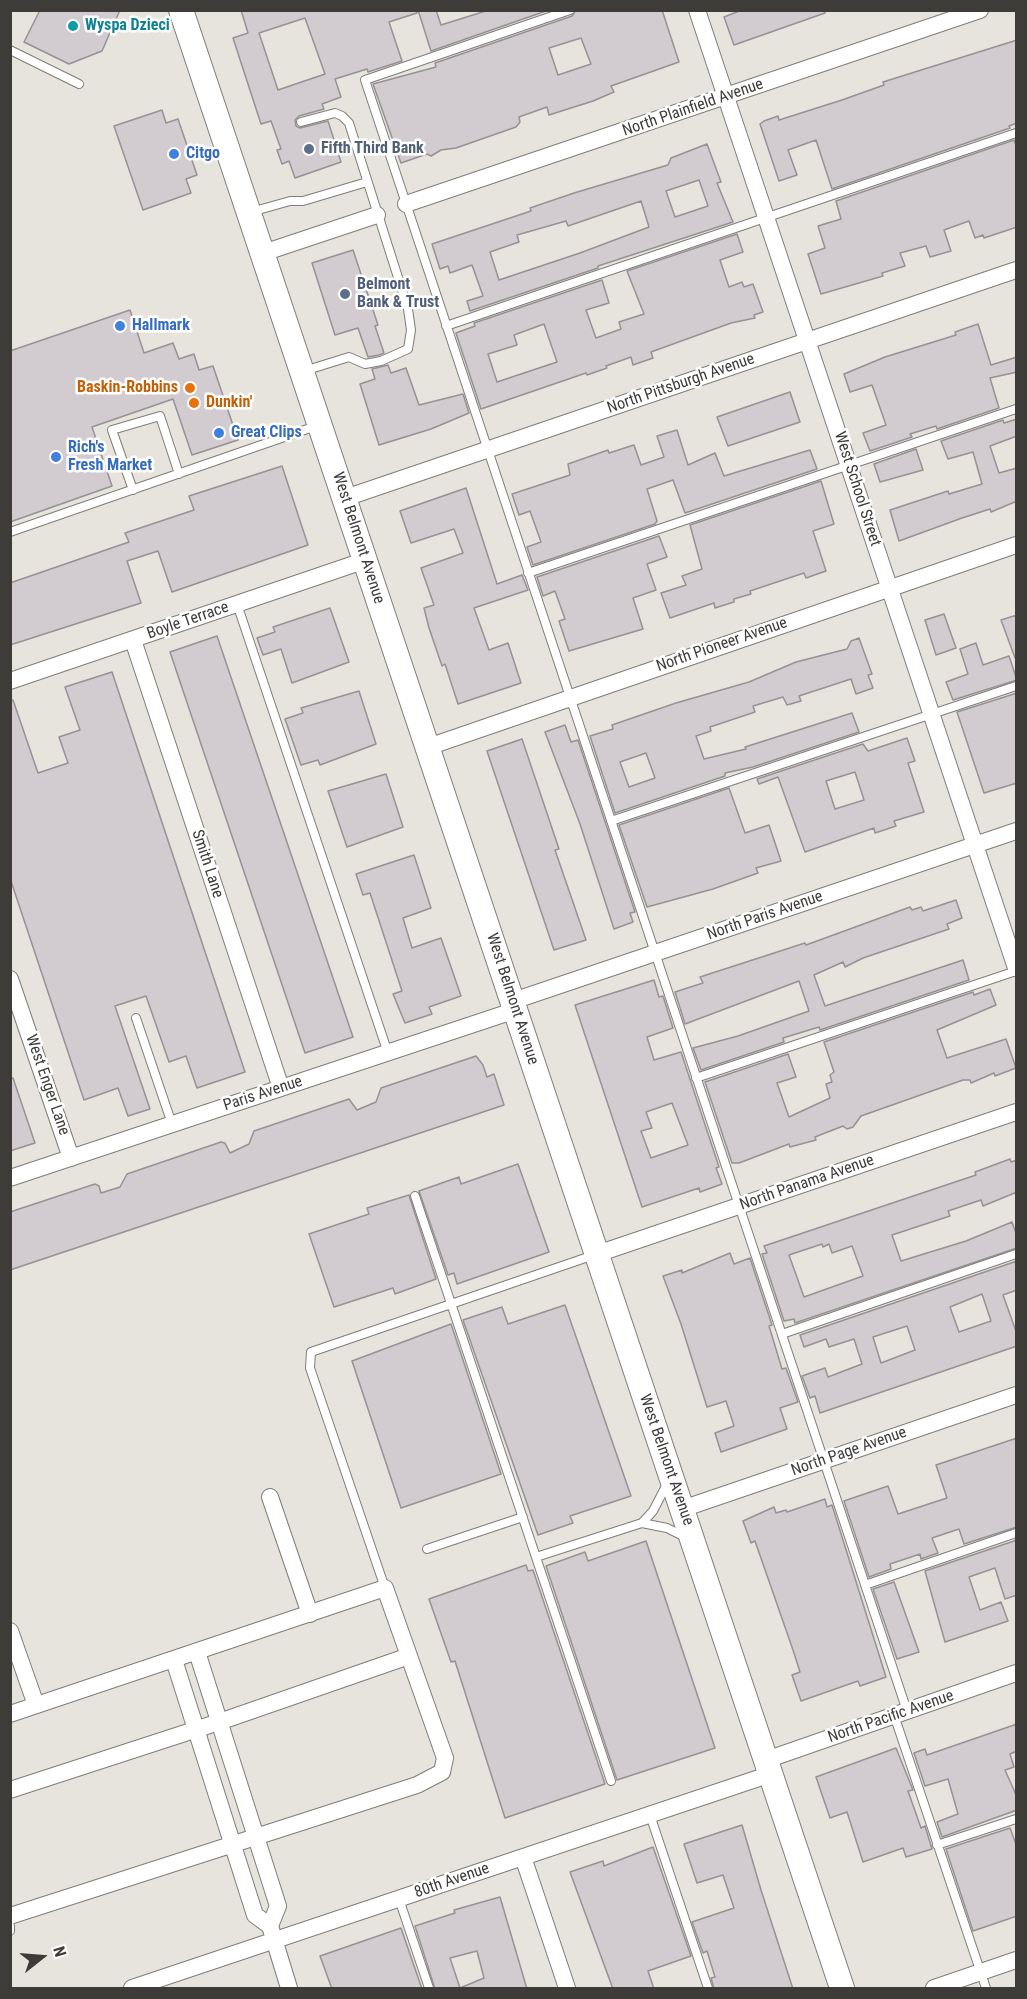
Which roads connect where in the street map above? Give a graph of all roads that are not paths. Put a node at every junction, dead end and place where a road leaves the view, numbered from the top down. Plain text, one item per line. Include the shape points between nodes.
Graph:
1 (570, 10) edge
2 (697, 10) edge
3 (980, 10) edge
4 (185, 11) edge
5 (10, 50) edge
6 (80, 84) dead end
7 (726, 97) junction
8 (301, 122) dead end
9 (1017, 133) edge
10 (367, 182) junction
11 (406, 204) junction
12 (249, 213) junction
13 (376, 215) junction
14 (766, 218) junction
15 (263, 253) junction
16 (1017, 270) edge
17 (446, 326) junction
18 (807, 341) junction
19 (302, 372) junction
20 (1017, 409) edge
21 (320, 424) junction
22 (487, 449) junction
23 (849, 465) junction
24 (179, 474) junction
25 (133, 490) junction
26 (345, 498) junction
27 (10, 532) edge
28 (1017, 545) edge
29 (366, 560) junction
30 (528, 573) junction
31 (889, 587) junction
32 (237, 604) junction
33 (133, 640) junction
34 (10, 681) edge
35 (1017, 686) edge
36 (570, 697) junction
37 (932, 715) junction
38 (428, 747) junction
39 (611, 820) junction
40 (1017, 831) edge
41 (975, 845) junction
42 (655, 953) junction
43 (1017, 969) edge
44 (10, 979) edge
45 (514, 1006) junction
46 (136, 1018) dead end
47 (388, 1053) junction
48 (696, 1078) junction
49 (281, 1088) junction
50 (1017, 1112) edge
51 (172, 1124) junction
52 (71, 1158) junction
53 (10, 1178) edge
54 (415, 1196) dead end
55 (739, 1206) junction
56 (597, 1254) junction
57 (1017, 1254) edge
58 (449, 1305) junction
59 (782, 1334) junction
60 (1017, 1395) edge
61 (824, 1461) junction
62 (671, 1475) junction
63 (270, 1497) dead end
64 (682, 1509) junction
65 (523, 1518) junction
66 (642, 1523) junction
67 (1017, 1533) edge
68 (693, 1541) junction
69 (427, 1549) dead end
70 (536, 1557) junction
71 (865, 1585) junction
72 (385, 1588) junction
73 (310, 1614) junction
74 (10, 1631) edge
75 (197, 1652) junction
76 (409, 1656) junction
77 (174, 1660) junction
78 (1017, 1674) edge
79 (36, 1705) junction
80 (900, 1713) junction
81 (10, 1714) edge
82 (219, 1722) junction
83 (195, 1730) junction
84 (769, 1767) junction
85 (611, 1781) dead end
86 (10, 1790) edge
87 (650, 1815) junction
88 (1017, 1819) edge
89 (257, 1837) junction
90 (232, 1844) junction
91 (937, 1845) junction
92 (523, 1857) junction
93 (399, 1899) junction
94 (10, 1916) edge
95 (10, 1926) edge
96 (10, 1930) edge
97 (271, 1934) junction
98 (1017, 1960) edge
99 (983, 1981) edge
100 (143, 1987) edge
101 (289, 1989) edge
102 (429, 1989) edge
103 (567, 1989) edge
104 (708, 1989) edge
105 (842, 1989) edge
106 (934, 1989) edge

1 - 11 lane via 365,80
2 - 7 street, West School Street
3 - 7 street, North Plainfield Avenue
4 - 12 main road, West Belmont Avenue
5 - 6 lane
7 - 11 street, North Plainfield Avenue
7 - 14 street, West School Street
8 - 10 lane via 335,113 342,116 349,123
9 - 14 lane
10 - 12 lane
10 - 13 lane
11 - 17 lane
12 - 15 main road, West Belmont Avenue
13 - 15 street
13 - 19 lane via 404,300 411,330 408,349 381,361 365,364 349,357
14 - 17 lane
14 - 18 street, West School Street
15 - 19 main road, West Belmont Avenue
16 - 18 street, North Pittsburgh Avenue
17 - 22 lane
18 - 22 street, North Pittsburgh Avenue
18 - 23 street, West School Street
19 - 21 main road, West Belmont Avenue
20 - 23 lane
21 - 24 lane
21 - 26 main road, West Belmont Avenue
22 - 26 street, North Pittsburgh Avenue
22 - 30 lane
23 - 30 lane
23 - 31 street, West School Street
24 - 25 lane
24 - 25 lane via 160,416 112,430
25 - 27 lane
26 - 29 main road, West Belmont Avenue
28 - 31 street, North Pioneer Avenue
29 - 32 street, Boyle Terrace
29 - 38 main road, West Belmont Avenue
30 - 36 lane
31 - 36 street, North Pioneer Avenue
31 - 37 street, West School Street
32 - 33 street, Boyle Terrace
32 - 47 lane
33 - 34 street, Boyle Terrace
33 - 49 street, Smith Lane
35 - 37 lane
36 - 38 street, North Pioneer Avenue
36 - 39 lane
37 - 39 lane
37 - 41 street, West School Street
38 - 45 main road, West Belmont Avenue
39 - 42 lane
40 - 41 street, North Paris Avenue
41 - 42 street, North Paris Avenue
41 - 43 street, West School Street
42 - 45 street, North Paris Avenue
42 - 48 lane
43 - 48 lane
44 - 52 street, West Enger Lane
45 - 47 street, Paris Avenue
45 - 56 main road, West Belmont Avenue
46 - 51 lane
47 - 49 street, Paris Avenue
48 - 55 lane
49 - 51 street, Paris Avenue
50 - 55 street, North Panama Avenue
51 - 52 street, Paris Avenue
52 - 53 street, Paris Avenue
54 - 58 lane
55 - 56 street, North Panama Avenue
55 - 59 lane
56 - 58 lane
56 - 62 main road, West Belmont Avenue
57 - 59 lane
58 - 65 lane
58 - 72 lane via 311,1352 310,1368
59 - 61 lane
60 - 61 street, North Page Avenue
61 - 64 street, North Page Avenue
61 - 71 lane
62 - 64 main road, West Belmont Avenue
62 - 66 lane via 663,1495
63 - 73 street
64 - 68 main road, West Belmont Avenue
65 - 69 lane
65 - 70 lane
66 - 68 lane via 667,1528
66 - 70 lane
67 - 71 lane
68 - 84 main road, West Belmont Avenue
70 - 85 lane
71 - 80 lane
72 - 73 street
72 - 76 street
73 - 75 street
74 - 79 street
75 - 77 street
75 - 82 street
76 - 82 street
76 - 89 street via 445,1758 442,1772 417,1785
77 - 79 street
77 - 83 street
78 - 80 street, North Pacific Avenue
79 - 81 street
80 - 84 street, North Pacific Avenue
80 - 91 lane
82 - 83 street
82 - 89 street
83 - 86 street
83 - 90 street
84 - 87 street, 80th Avenue
84 - 105 main road, West Belmont Avenue
87 - 92 street, 80th Avenue
87 - 104 lane
88 - 91 lane
89 - 90 street
89 - 97 street via 278,1906
90 - 94 street
90 - 97 street via 255,1915
91 - 99 lane
92 - 93 street, 80th Avenue
92 - 103 street
93 - 97 street, 80th Avenue
93 - 102 lane
95 - 96 lane
97 - 100 street, 80th Avenue
97 - 101 street
98 - 99 street
99 - 106 street

